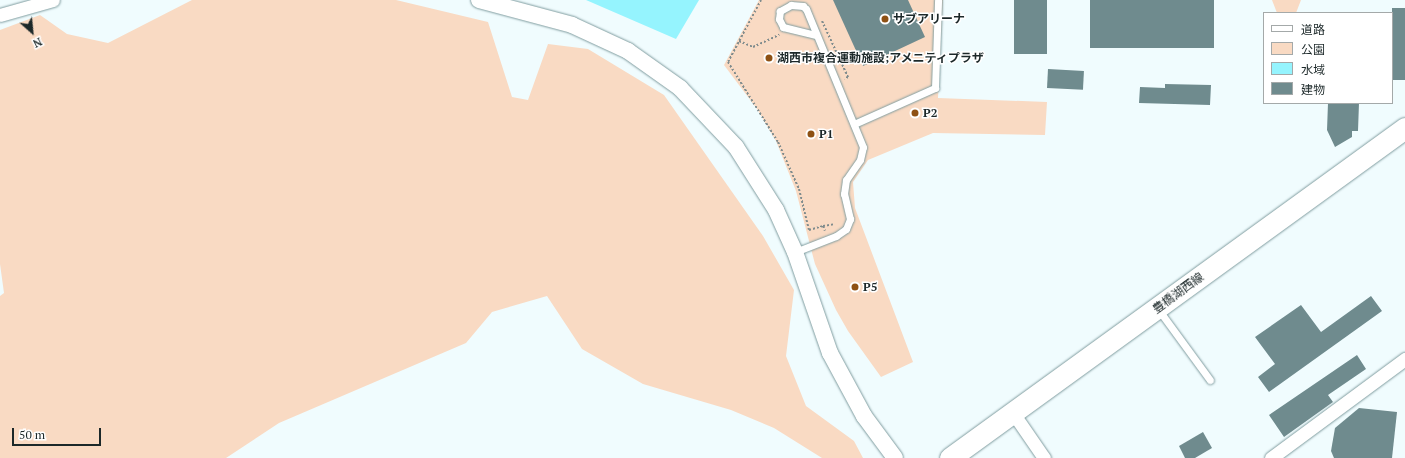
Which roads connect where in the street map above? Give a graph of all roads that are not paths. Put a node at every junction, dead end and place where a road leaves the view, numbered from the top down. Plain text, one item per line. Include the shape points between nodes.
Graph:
1 (53, 0) edge
2 (479, 0) edge
3 (938, 0) edge
4 (0, 15) edge
5 (816, 35) junction
6 (854, 124) junction
7 (1405, 128) edge
8 (795, 252) junction
9 (1157, 308) junction
10 (1405, 359) edge
11 (1210, 380) dead end
12 (1013, 413) junction
13 (895, 458) edge
14 (950, 458) edge
15 (1044, 458) edge
16 (1272, 458) edge

1 - 4 street
2 - 8 street via 572,26 628,51 680,88 736,147 776,210
3 - 6 lane via 935,88
5 - 5 lane via 783,27 779,18 780,11 791,4 803,6
5 - 6 lane
6 - 8 lane via 863,147 860,160 846,180 844,194 850,219 844,232
7 - 9 main road, 豊橋湖西線
8 - 13 street via 830,353 864,416
9 - 11 lane
9 - 12 main road, 豊橋湖西線
10 - 16 street
12 - 14 main road, 豊橋湖西線
12 - 15 street

